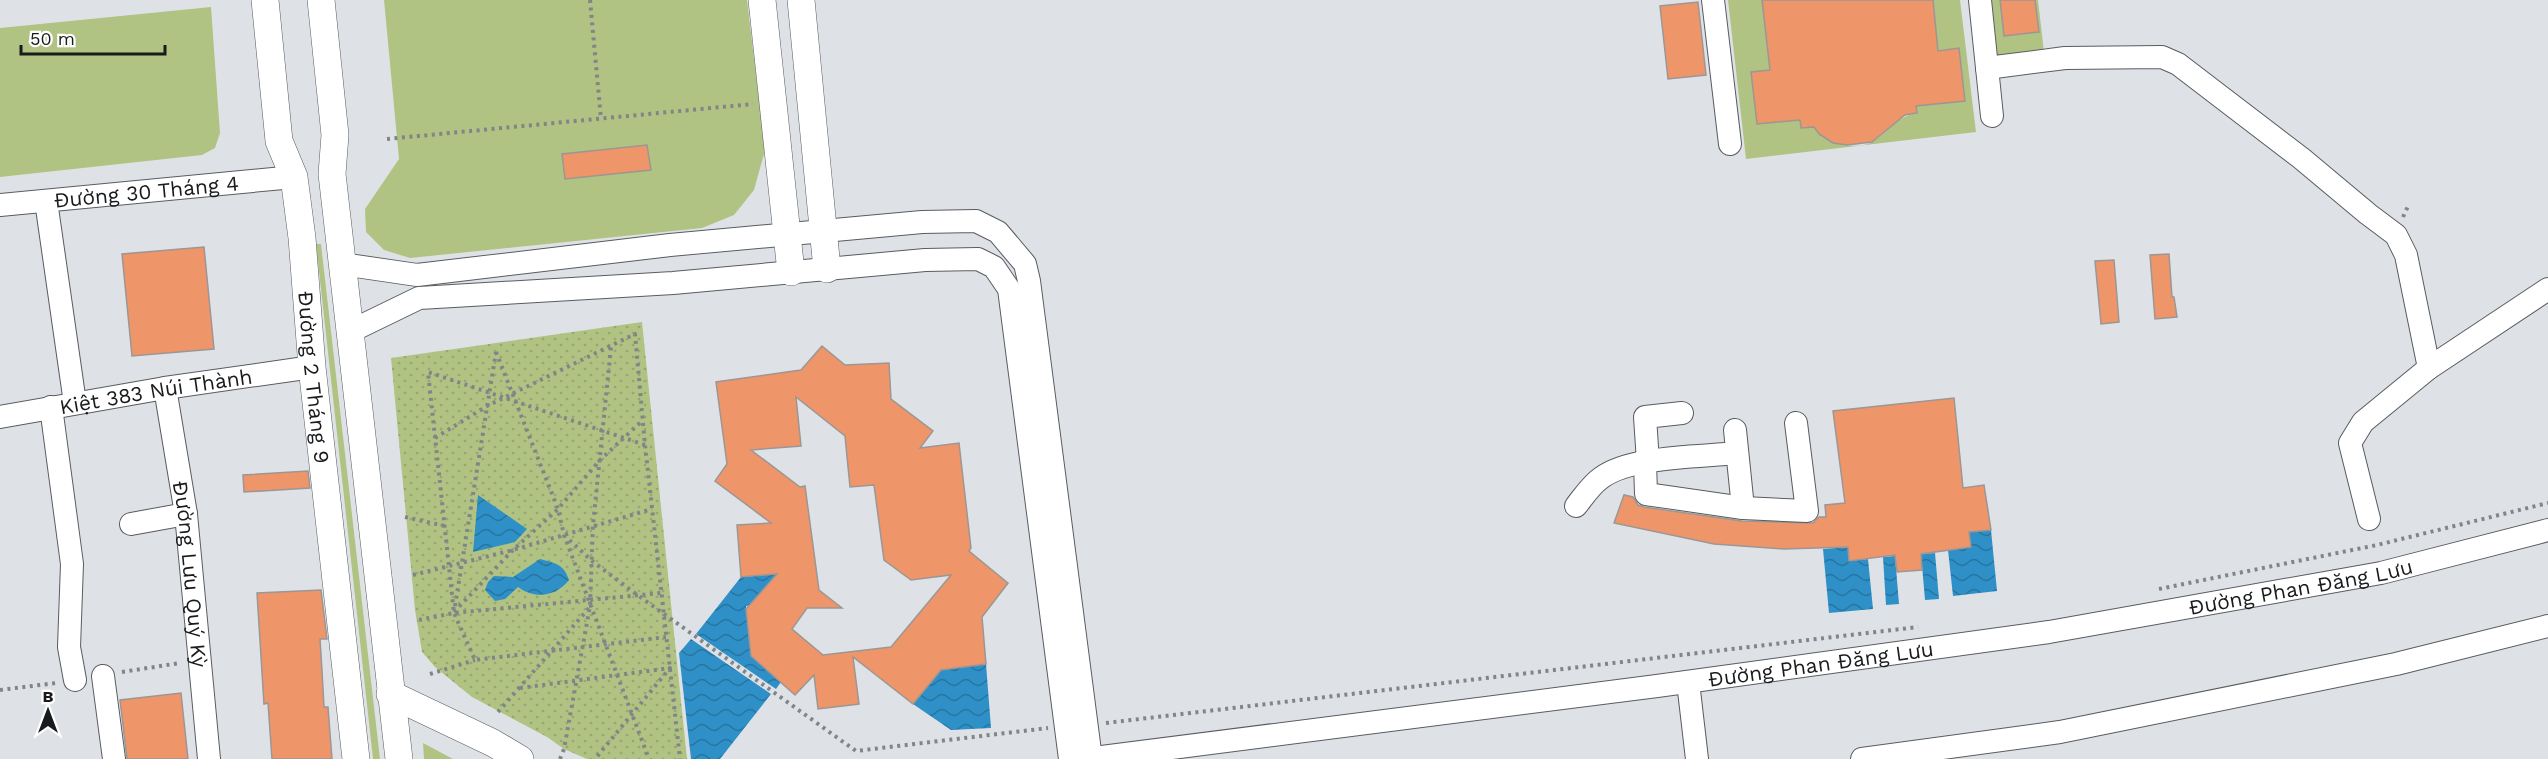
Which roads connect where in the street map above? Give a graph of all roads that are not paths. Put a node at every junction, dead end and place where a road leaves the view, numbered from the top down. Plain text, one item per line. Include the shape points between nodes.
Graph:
1 (265, 0) edge
2 (321, 0) edge
3 (1713, 0) edge
4 (1980, 0) edge
5 (801, 1) edge
6 (762, 3) edge
7 (1987, 68) junction
8 (1992, 116) dead end
9 (1730, 144) dead end
10 (332, 174) junction
11 (294, 177) junction
12 (46, 201) junction
13 (0, 206) edge
14 (824, 231) junction
15 (787, 234) junction
16 (342, 264) junction
17 (827, 269) junction
18 (791, 272) junction
19 (2548, 289) edge
20 (349, 332) junction
21 (312, 367) junction
22 (2429, 368) junction
23 (165, 388) junction
24 (75, 403) junction
25 (51, 407) junction
26 (1682, 413) dead end
27 (0, 417) edge
28 (1796, 423) dead end
29 (1735, 430) dead end
30 (1737, 453) junction
31 (1646, 462) junction
32 (1576, 506) dead end
33 (1743, 508) junction
34 (186, 514) junction
35 (2370, 519) dead end
36 (131, 524) dead end
37 (2548, 530) edge
38 (2548, 626) edge
39 (103, 676) dead end
40 (75, 680) dead end
41 (1688, 682) junction
42 (390, 694) junction
43 (114, 759) edge
44 (209, 759) edge
45 (356, 759) edge
46 (399, 759) edge
47 (520, 759) edge
48 (1070, 759) edge
49 (1086, 759) edge
50 (1091, 759) edge
51 (1697, 759) edge
52 (1862, 759) edge

1 - 11 main road, Đường 2 Tháng 9 via 279,141
2 - 10 main road, Đường 2 Tháng 9 via 335,135
3 - 9 street
4 - 7 street
5 - 6 main road
5 - 14 main road
6 - 15 main road
7 - 8 street
7 - 22 street via 2065,58 2162,57 2178,64 2397,235 2406,255
10 - 11 main road
10 - 16 main road, Đường 2 Tháng 9
11 - 12 street, Đường 30 Tháng 4
11 - 21 main road, Đường 2 Tháng 9
12 - 13 street, Đường 30 Tháng 4
12 - 24 street
14 - 15 street
14 - 17 main road
14 - 50 street via 976,221 998,232 1025,264
15 - 16 street via 417,275
15 - 18 main road
16 - 20 main road, Đường 2 Tháng 9
17 - 18 street
17 - 48 street via 978,259 994,267 1010,289
18 - 20 street via 419,298
19 - 22 street
20 - 42 main road, Đường 2 Tháng 9
21 - 23 street, Kiệt 383 Núi Thành
21 - 45 main road, Đường 2 Tháng 9
22 - 35 street via 2363,422 2350,443
23 - 24 street, Kiệt 383 Núi Thành
23 - 34 street, Đường Lưu Quý Kỳ
24 - 25 street, Kiệt 383 Núi Thành
25 - 27 street, Kiệt 383 Núi Thành
25 - 40 street via 72,564 69,647
26 - 31 street via 1646,417
28 - 33 street via 1806,511
29 - 30 street
30 - 31 street
30 - 33 street
31 - 32 street via 1614,470 1601,478
31 - 33 street via 1646,494
34 - 36 street
34 - 44 street, Đường Lưu Quý Kỳ
37 - 41 street, Đường Phan Đăng Lưu via 2358,578 2049,632
38 - 52 street via 2397,664 2060,732
39 - 43 street
41 - 50 street, Đường Phan Đăng Lưu
41 - 51 street
42 - 46 main road, Đường 2 Tháng 9
42 - 47 main road
49 - 50 street, Đường Phan Đăng Lưu

